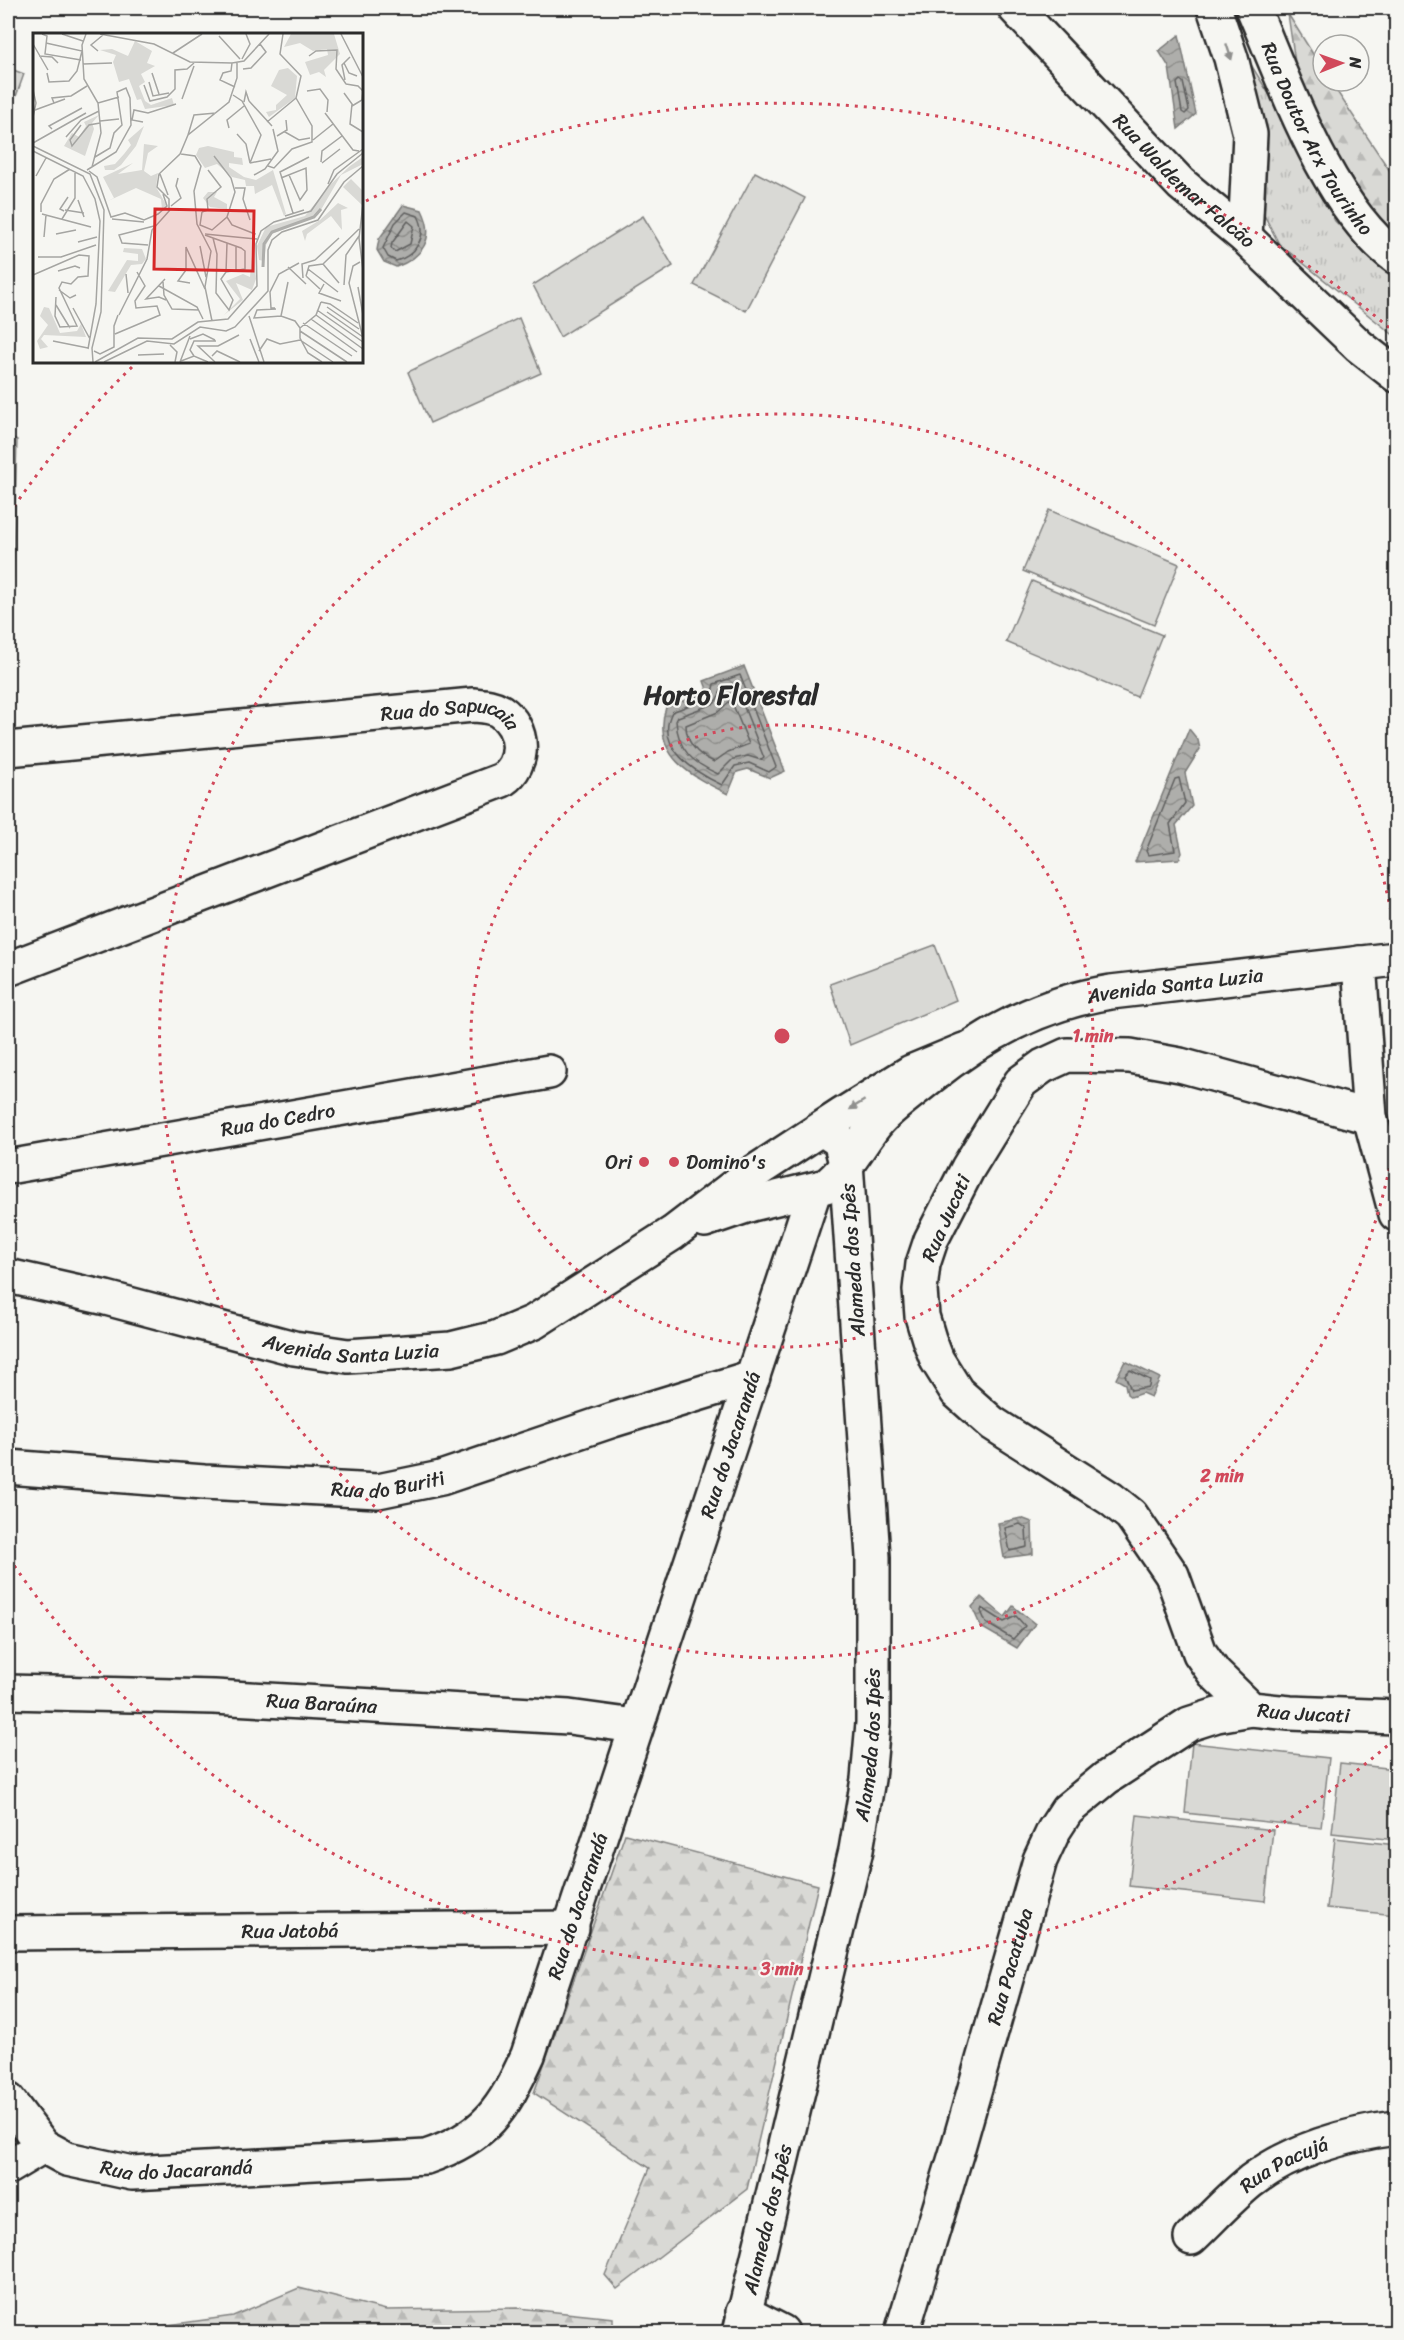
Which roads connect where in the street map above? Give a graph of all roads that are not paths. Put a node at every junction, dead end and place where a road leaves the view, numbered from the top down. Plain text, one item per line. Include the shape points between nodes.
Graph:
1 (1015, 8) edge
2 (1214, 8) edge
3 (1253, 8) edge
4 (1242, 98) junction
5 (1204, 205) junction
6 (1245, 237) junction
7 (1396, 257) edge
8 (1359, 346) junction
9 (1396, 356) edge
10 (1396, 375) edge
11 (8, 749) edge
12 (1396, 959) edge
13 (1359, 963) junction
14 (8, 969) edge
15 (964, 1050) junction
16 (549, 1072) dead end
17 (1370, 1117) junction
18 (822, 1129) junction
19 (772, 1162) junction
20 (846, 1163) junction
21 (8, 1167) edge
22 (800, 1193) junction
23 (1396, 1214) edge
24 (673, 1233) junction
25 (8, 1276) edge
26 (753, 1377) junction
27 (8, 1467) edge
28 (1200, 1653) junction
29 (8, 1692) edge
30 (1251, 1709) junction
31 (1396, 1717) edge
32 (1189, 1724) junction
33 (635, 1726) junction
34 (572, 1928) junction
35 (8, 1933) edge
36 (8, 2100) edge
37 (1396, 2128) edge
38 (43, 2146) junction
39 (8, 2168) edge
40 (1191, 2238) dead end
41 (736, 2326) edge
42 (782, 2332) edge
43 (902, 2332) edge

1 - 5 street, Rua Waldemar Falcão
2 -> 4 street
3 - 7 street, Rua Doutor Arx Tourinho via 1330,178 1347,207
4 - 5 street via 1242,156 1235,178
4 - 6 street via 1250,134
5 - 6 street, Rua Waldemar Falcão
6 - 8 street, Rua Waldemar Falcão
8 - 9 street, Rua Waldemar Falcão
8 - 10 street, Rua Waldemar Falcão
11 - 14 street, Rua do Sapucaia via 473,705 487,706 508,718 517,734 520,753 511,774 502,780
12 - 13 street, Avenida Santa Luzia
13 - 15 street, Avenida Santa Luzia via 1074,998 1018,1020
13 - 17 street
15 -> 18 street, Avenida Santa Luzia via 911,1072
15 - 20 street, Avenida Santa Luzia via 891,1107
16 - 21 street, Rua do Cedro
17 - 23 street
17 - 28 street, Rua Jucati via 1180,1065 1130,1056 1067,1055 1043,1065 1021,1082 968,1168 931,1240 920,1290 922,1316 937,1360 957,1392 992,1423 1131,1515 1172,1575
18 - 19 street, Avenida Santa Luzia
18 - 20 street via 840,1141
19 - 22 street via 774,1176
19 - 24 street, Avenida Santa Luzia
20 - 22 street, Avenida Santa Luzia via 835,1180
20 - 41 street, Alameda dos Ipês via 873,1557 873,1724 868,1779 819,2012
22 - 24 street, Avenida Santa Luzia via 718,1215
22 - 26 street, Rua do Jacarandá
24 - 25 street, Avenida Santa Luzia via 534,1322 473,1344 405,1354 348,1356 294,1348
26 - 27 street, Rua do Buriti via 441,1478 378,1491
26 - 33 street, Rua do Jacarandá
28 - 30 street, Rua Jucati via 1214,1673
28 - 32 street, Rua Jucati via 1200,1680
29 - 33 street, Rua Baraúna via 249,1698 569,1717
30 - 31 street, Rua Jucati
30 - 32 street, Rua Pacatuba
32 - 43 street, Rua Pacatuba via 1084,1794 1054,1830 1040,1860
33 - 34 street, Rua do Jacarandá
34 - 35 street, Rua Jatobá
34 - 38 street, Rua do Jacarandá via 510,2095 483,2128 455,2148 426,2157 387,2161 132,2173 67,2159
36 - 38 street, Rua do Jacarandá
37 - 40 street, Rua Pacujá via 1338,2139 1293,2157 1252,2180
38 - 39 street
41 - 42 street

